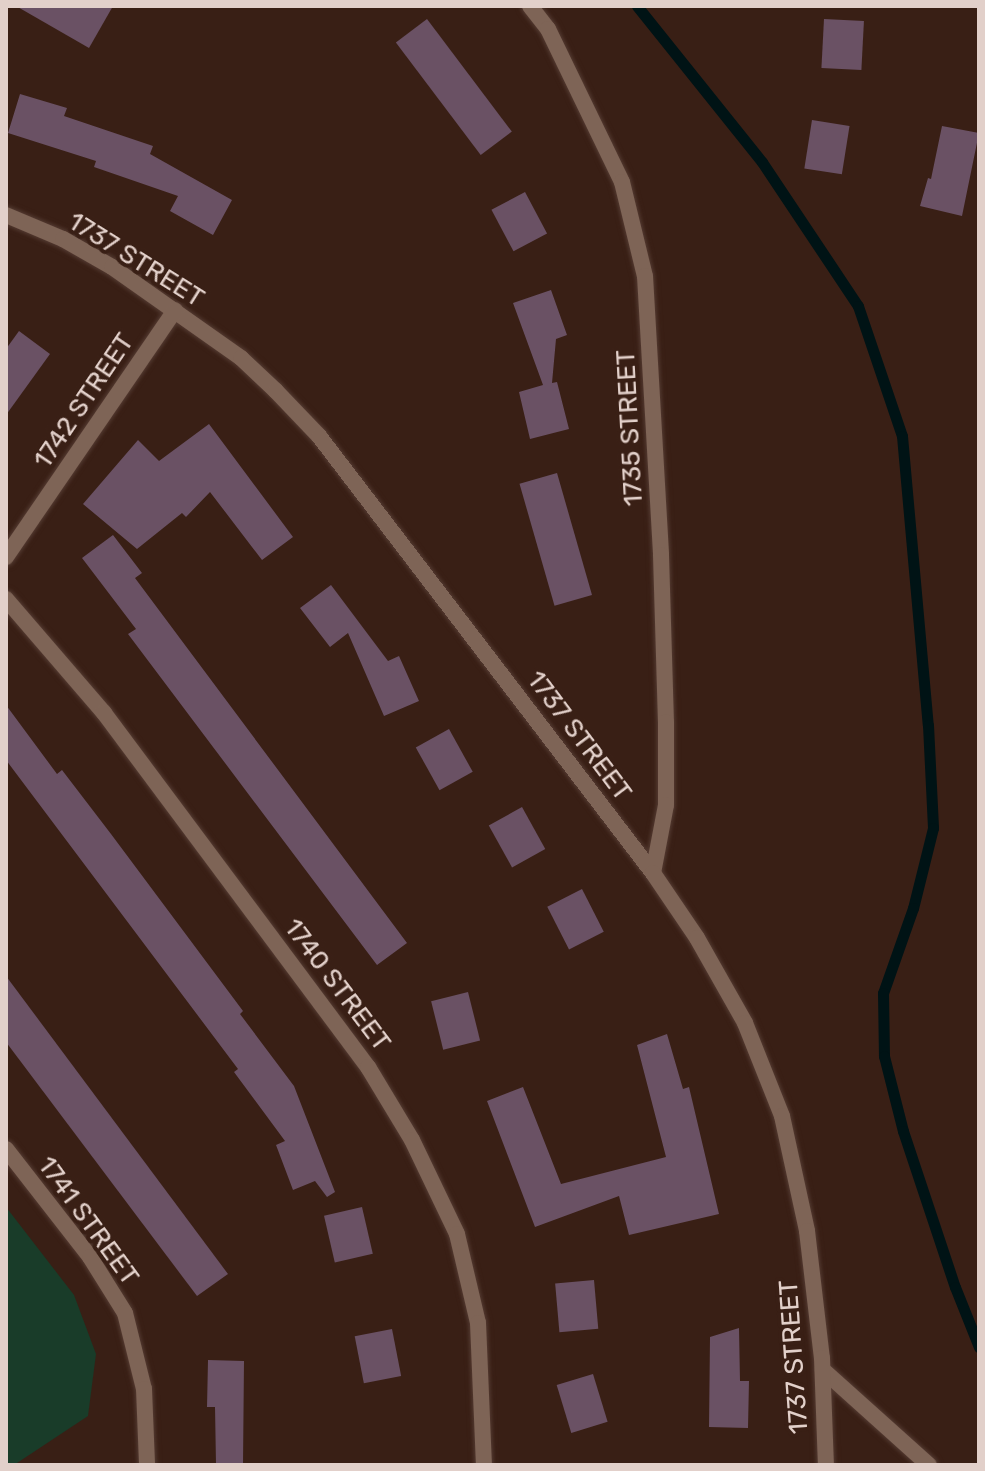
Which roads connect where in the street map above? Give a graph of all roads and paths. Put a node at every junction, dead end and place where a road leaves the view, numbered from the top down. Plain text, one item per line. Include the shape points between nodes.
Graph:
1 (530, 6) edge
2 (6, 215) edge
3 (175, 310) junction
4 (6, 557) edge
5 (6, 599) edge
6 (653, 873) junction
7 (6, 1149) edge
8 (823, 1370) junction
9 (147, 1465) edge
10 (484, 1465) edge
11 (826, 1465) edge
12 (929, 1465) edge

1 - 6 street, 1735 STREET via 548,29 622,182 645,276 666,722 666,805
2 - 3 street, 1737 STREET via 63,239
3 - 4 street, 1742 STREET
3 - 6 street, 1737 STREET via 241,358 319,436
5 - 10 street, 1740 STREET via 104,713 368,1067 412,1140 457,1234 478,1323
6 - 8 street, 1737 STREET via 745,1023 782,1116 807,1231
7 - 9 street, 1741 STREET via 90,1257 125,1313 144,1389
8 - 11 street, 1737 STREET
8 - 12 street

